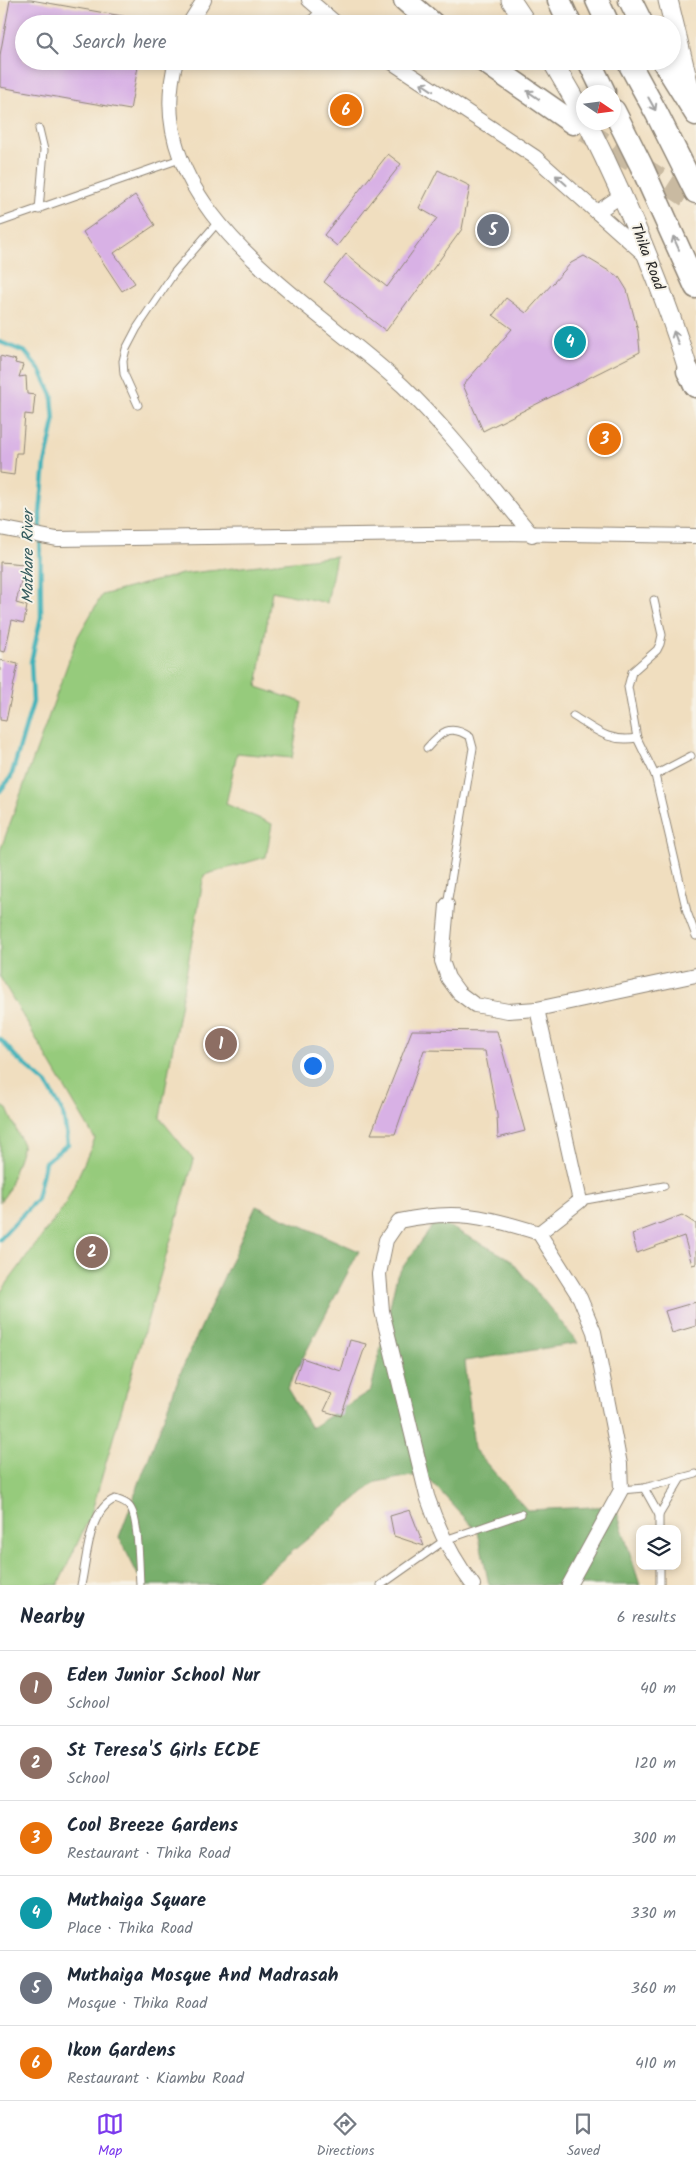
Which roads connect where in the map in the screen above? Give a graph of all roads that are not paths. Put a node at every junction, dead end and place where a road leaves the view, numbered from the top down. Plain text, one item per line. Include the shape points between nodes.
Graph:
1 (204, 0) edge
2 (309, 0) edge
3 (405, 0) edge
4 (511, 0) edge
5 (559, 0) edge
6 (597, 0) edge
7 (630, 0) edge
8 (668, 0) edge
9 (320, 11) junction
10 (195, 15) edge
11 (316, 15) edge
12 (325, 15) edge
13 (422, 15) edge
14 (522, 15) edge
15 (566, 15) edge
16 (604, 15) edge
17 (638, 15) edge
18 (672, 15) edge
19 (681, 53) edge
20 (174, 70) edge
21 (404, 70) edge
22 (499, 70) edge
23 (556, 70) edge
24 (593, 70) edge
25 (633, 70) edge
26 (669, 70) edge
27 (601, 85) edge
28 (576, 111) tunnel mouth
29 (696, 114) edge
30 (576, 118) tunnel mouth
31 (621, 125) edge
32 (40, 129) dead end
33 (586, 130) edge
34 (180, 159) junction
35 (696, 192) edge
36 (622, 195) junction
37 (39, 210) junction
38 (597, 212) junction
39 (0, 222) edge
40 (218, 222) junction
41 (647, 256) junction
42 (696, 287) edge
43 (692, 378) edge
44 (696, 397) edge
45 (138, 405) dead end
46 (0, 528) edge
47 (532, 535) junction
48 (696, 536) edge
49 (654, 600) dead end
50 (573, 716) dead end
51 (637, 738) junction
52 (427, 748) dead end
53 (691, 756) dead end
54 (655, 775) junction
55 (447, 905) joint
56 (696, 936) edge
57 (696, 974) edge
58 (537, 1009) junction
59 (664, 1186) dead end
60 (580, 1201) junction
61 (539, 1233) junction
62 (696, 1474) edge
63 (681, 1478) junction
64 (644, 1488) junction
65 (621, 1490) junction
66 (520, 1514) dead end
67 (659, 1515) junction
68 (659, 1525) edge
69 (444, 1540) junction
70 (660, 1570) edge
71 (81, 1585) edge
72 (140, 1585) edge
73 (381, 1585) edge
74 (473, 1585) edge
75 (569, 1585) edge
76 (660, 1585) edge

1 - 10 street
2 - 9 street
3 - 13 highway
4 - 14 main road
5 - 15 highway
6 - 16 highway
7 - 17 highway
8 - 18 main road
9 - 11 lane
9 - 12 street
19 - 29 main road
20 - 34 street via 170,120
38 -> 21 street via 535,157
30 -> 22 highway
23 - 28 main road, Thika Road
24 - 27 highway
25 -> 35 highway
26 - 29 highway
42 -> 31 highway, Thika Road
32 - 37 lane via 44,150
33 - 36 main road, Thika Road
34 - 37 lane
34 - 40 street via 206,208
36 - 38 street
36 - 41 main road, Thika Road
37 - 39 lane
38 - 41 street
40 - 45 lane via 174,273 126,349 124,374
40 - 47 street via 263,268 402,385 447,430
43 -> 41 main road, Thika Road
43 - 44 main road, Thika Road
46 - 47 street via 57,539
47 - 48 street
49 - 51 lane via 662,635 660,644 629,678
50 - 51 lane via 610,739
51 - 54 lane
52 - 55 lane via 442,732 451,730 470,737 473,748
53 - 54 lane
54 - 56 lane via 687,912
55 - 58 street via 442,961 448,978 459,993 475,1006 493,1010
57 - 58 street
58 - 60 street
59 - 60 lane
60 - 61 street
61 - 65 street via 580,1298 594,1332 620,1464
61 - 69 street via 463,1214 430,1214 399,1220 386,1240 378,1274 382,1310 427,1496
62 - 63 lane
63 - 64 lane
63 - 67 lane
64 - 65 lane
64 - 67 lane
65 - 75 street
66 - 69 lane
67 - 68 lane
69 - 73 lane
69 - 74 street
70 - 76 lane
71 - 72 lane via 99,1511 106,1502 115,1498 132,1509 136,1523

